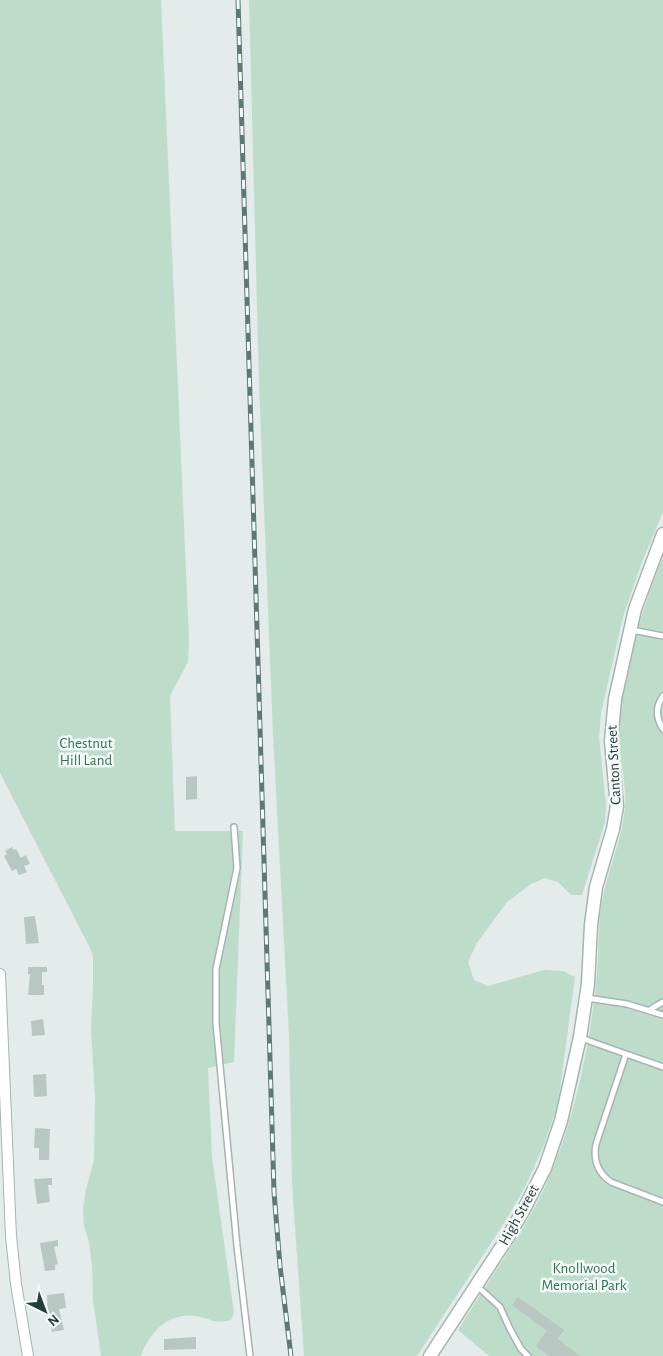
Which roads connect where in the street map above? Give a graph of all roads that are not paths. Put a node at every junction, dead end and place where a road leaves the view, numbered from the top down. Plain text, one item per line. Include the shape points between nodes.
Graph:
1 (662, 538) edge
2 (630, 629) junction
3 (663, 636) edge
4 (663, 696) edge
5 (663, 729) edge
6 (234, 827) dead end
7 (0, 974) edge
8 (586, 998) junction
9 (663, 1002) edge
10 (650, 1010) junction
11 (663, 1015) edge
12 (580, 1038) junction
13 (626, 1054) junction
14 (576, 1059) joint
15 (663, 1067) edge
16 (3, 1128) edge
17 (663, 1202) edge
18 (476, 1285) junction
19 (28, 1356) edge
20 (250, 1356) edge
21 (430, 1356) edge
22 (528, 1356) edge

1 - 2 street, Canton Street
2 - 3 lane
2 - 8 street, Canton Street via 612,721 617,806 593,906
4 - 5 lane via 657,710
6 - 20 lane via 237,868 216,969 216,1023
7 - 16 street
8 - 10 lane
8 - 12 street, Canton Street
9 - 10 lane
10 - 11 lane
12 - 13 lane
12 - 14 street, Canton Street
13 - 15 lane
13 - 17 lane via 596,1144 596,1163 611,1182
14 - 18 street, High Street via 561,1121 542,1173 506,1240
16 - 19 street via 16,1284
18 - 21 street, High Street
18 - 22 lane via 500,1307

